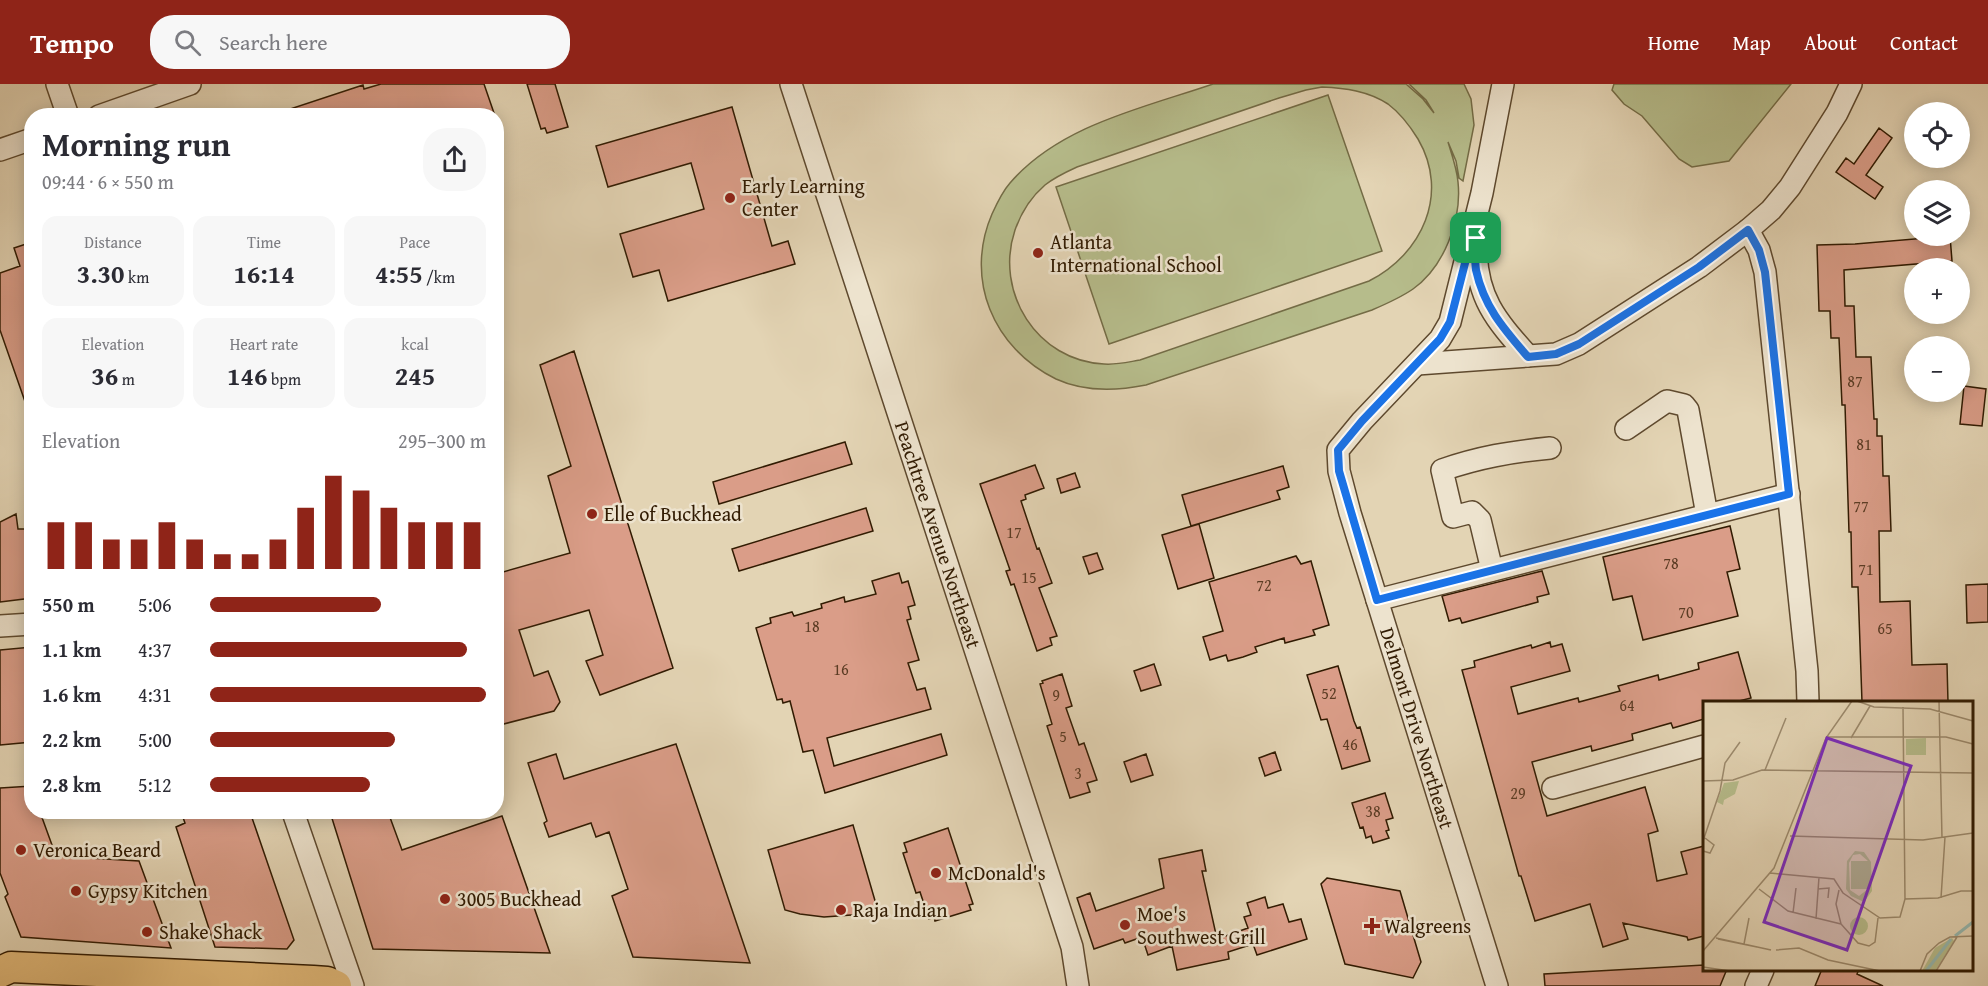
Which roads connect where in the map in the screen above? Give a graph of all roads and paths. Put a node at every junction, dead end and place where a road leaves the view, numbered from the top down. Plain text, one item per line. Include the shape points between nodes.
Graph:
1 (57, 84) edge
2 (190, 84) edge
3 (790, 84) edge
4 (1503, 84) edge
5 (1851, 84) edge
6 (65, 108) edge
7 (122, 108) edge
8 (24, 142) edge
9 (0, 150) edge
10 (1474, 228) junction
11 (1748, 230) junction
12 (1528, 357) junction
13 (1417, 364) junction
14 (1626, 429) dead end
15 (1550, 448) dead end
16 (1789, 494) junction
17 (1707, 515) junction
18 (1492, 570) junction
19 (1377, 600) junction
20 (24, 625) edge
21 (0, 627) edge
22 (1808, 701) edge
23 (1703, 746) edge
24 (1553, 788) dead end
25 (295, 819) edge
26 (1762, 971) edge
27 (0, 972) edge
28 (336, 986) edge
29 (353, 986) edge
30 (1078, 986) edge
31 (1497, 986) edge
32 (1756, 986) edge

1 - 6 street
2 - 7 street
3 - 30 street, Peachtree Avenue Northeast via 1072,947
4 - 10 street, Delmont Drive Northeast
5 - 11 street via 1790,187
8 - 9 street
10 - 12 street, Delmont Drive Northeast via 1476,268 1484,297 1498,322
10 - 13 street, Delmont Drive Northeast via 1450,322
11 - 12 street via 1699,267 1579,344 1556,354
11 - 16 street via 1765,272
12 - 13 street
13 - 19 street, Delmont Drive Northeast via 1338,450 1339,471
14 - 17 street via 1667,402 1684,405
15 - 18 street via 1498,454 1442,470 1453,517 1472,512 1480,520
16 - 17 street
16 - 22 street
17 - 18 street
18 - 19 street
19 - 31 street, Delmont Drive Northeast
20 - 21 street
23 - 24 street
25 - 29 street
26 - 32 street
27 - 28 highway via 11,968 313,981

